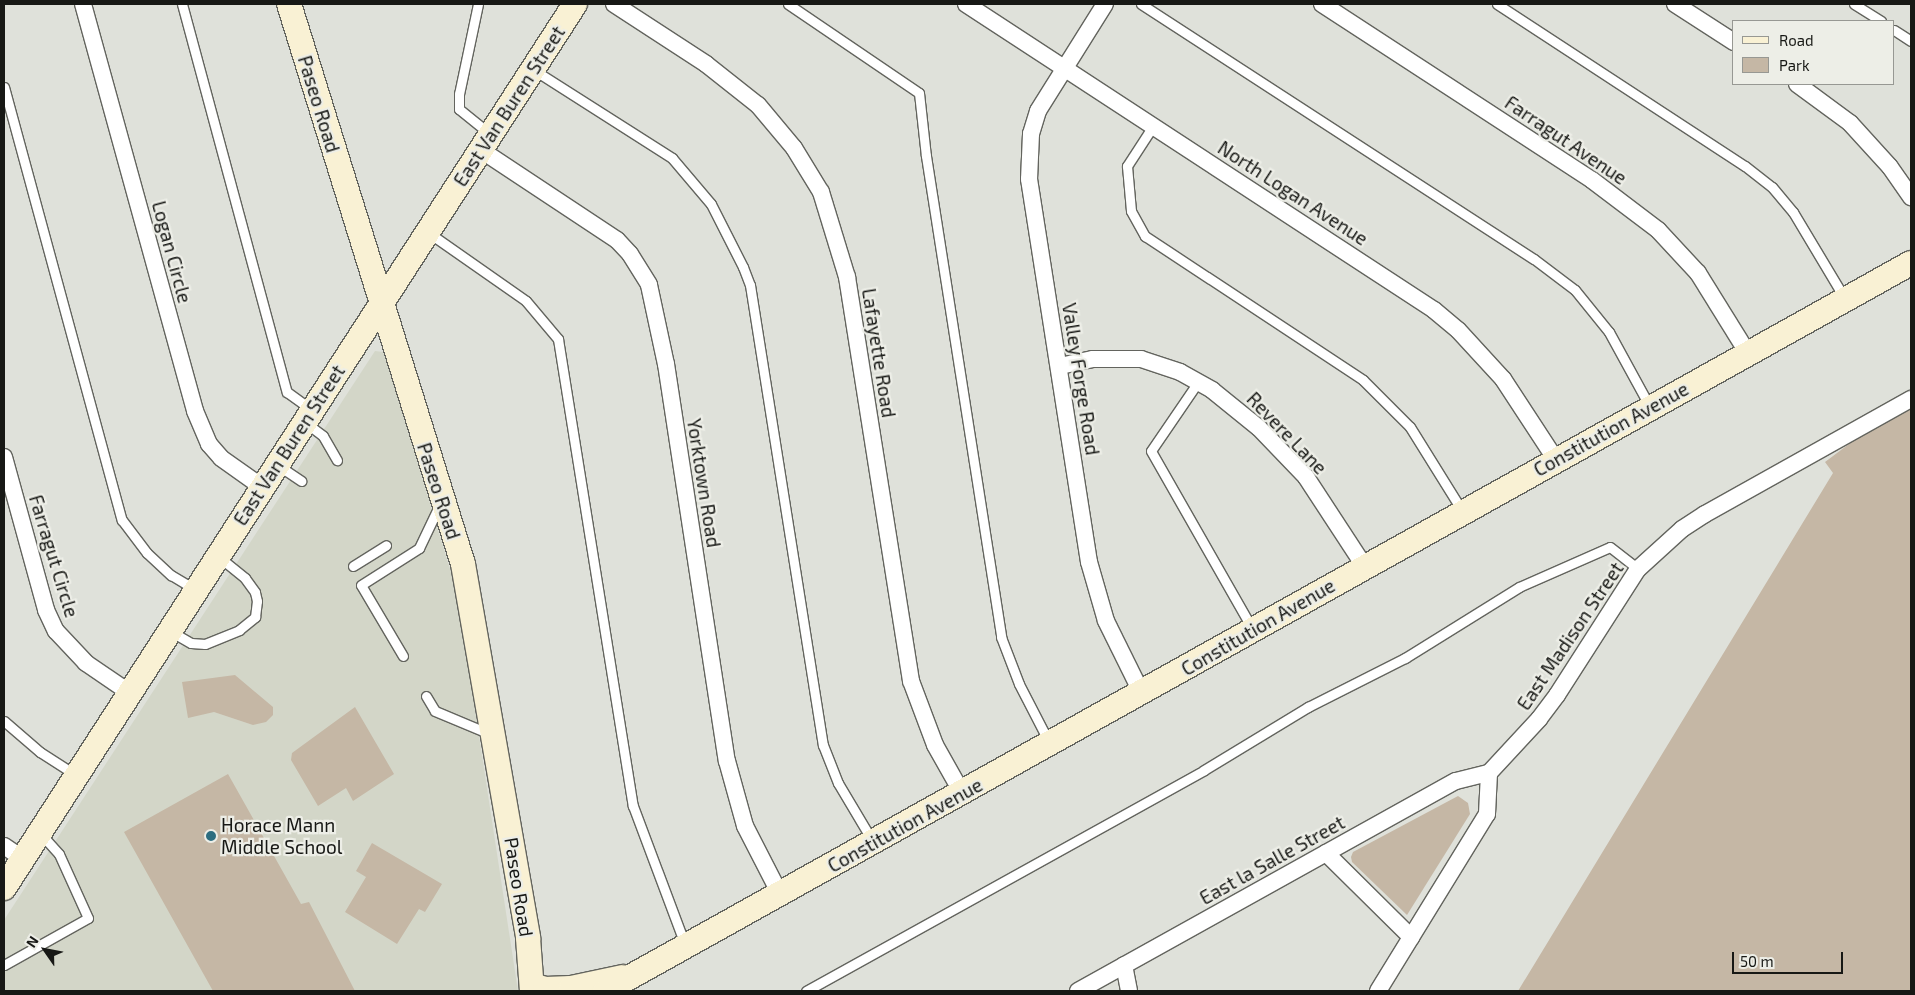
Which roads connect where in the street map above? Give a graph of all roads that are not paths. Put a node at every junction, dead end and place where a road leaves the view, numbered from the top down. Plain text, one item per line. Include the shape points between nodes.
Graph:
1 (83, 4) edge
2 (182, 4) edge
3 (289, 4) edge
4 (478, 4) edge
5 (575, 4) edge
6 (614, 4) edge
7 (788, 4) edge
8 (966, 4) edge
9 (1105, 4) edge
10 (1141, 4) edge
11 (1322, 4) edge
12 (1497, 4) edge
13 (1675, 4) edge
14 (1854, 4) edge
15 (1879, 20) edge
16 (1895, 31) edge
17 (1732, 41) edge
18 (1911, 41) edge
19 (1063, 68) junction
20 (533, 69) junction
21 (1798, 85) edge
22 (4, 87) edge
23 (1153, 126) junction
24 (486, 142) junction
25 (1911, 197) edge
26 (428, 232) junction
27 (1911, 263) edge
28 (1845, 299) junction
29 (380, 305) junction
30 (1748, 352) junction
31 (1060, 366) junction
32 (1198, 382) junction
33 (1911, 399) edge
34 (1650, 407) junction
35 (308, 416) junction
36 (4, 458) edge
37 (337, 460) dead end
38 (1556, 460) junction
39 (276, 464) junction
40 (301, 481) dead end
41 (262, 487) junction
42 (442, 499) junction
43 (1463, 512) junction
44 (386, 545) dead end
45 (218, 556) junction
46 (353, 566) dead end
47 (1365, 567) junction
48 (1638, 569) junction
49 (196, 590) junction
50 (1254, 630) junction
51 (170, 631) junction
52 (403, 656) dead end
53 (130, 693) junction
54 (1142, 694) junction
55 (426, 696) dead end
56 (4, 722) edge
57 (494, 736) junction
58 (1050, 744) junction
59 (1489, 772) junction
60 (77, 776) junction
61 (962, 793) junction
62 (40, 833) junction
63 (873, 843) junction
64 (4, 846) edge
65 (1326, 853) junction
66 (23, 859) junction
67 (4, 888) edge
68 (780, 894) junction
69 (1411, 937) junction
70 (686, 947) junction
71 (4, 965) edge
72 (1124, 965) junction
73 (633, 976) junction
74 (532, 988) edge
75 (605, 991) edge
76 (806, 991) edge
77 (1078, 991) edge
78 (1129, 991) edge
79 (1378, 991) edge

1 - 41 street, Logan Circle via 195,411 209,444 221,458
2 - 35 lane via 287,392
3 - 29 street, Paseo Road
4 - 24 lane via 459,94 460,109
5 - 20 street, East Van Buren Street
6 - 61 street, Lafayette Road via 706,64 758,105 794,148 820,192 847,277 911,682 935,745
7 - 58 lane via 919,92 1001,637 1019,684
8 - 19 street, North Logan Avenue
9 - 19 street, Valley Forge Road
10 - 34 lane via 1569,285 1594,310 1609,332
11 - 30 street, Farragut Avenue via 1592,180 1658,230 1681,252 1713,293
12 - 28 lane via 1745,166 1772,187 1793,212
13 - 17 street
14 - 15 lane
16 - 18 lane
19 - 23 street, North Logan Avenue
19 - 31 street, Valley Forge Road via 1038,112 1028,156
20 - 24 street, East Van Buren Street
20 - 63 lane via 672,158 711,204 743,267 750,285 823,745 838,783
21 - 25 street via 1850,123 1890,167
22 - 49 lane via 122,520 147,553 171,575
23 - 38 street, North Logan Avenue via 1434,310 1458,330 1503,379
23 - 43 lane via 1127,166 1131,211 1145,236 1363,380 1410,427
24 - 26 street, East Van Buren Street
24 - 68 street, Yorktown Road via 617,240 649,285 663,348 726,761 745,826
26 - 29 street, East Van Buren Street
26 - 70 lane via 526,301 558,339 633,806
27 - 28 street, Constitution Avenue
28 - 30 street, Constitution Avenue
29 - 35 street, East Van Buren Street
29 - 42 street, Paseo Road
30 - 34 street, Constitution Avenue
31 - 32 street, Revere Lane via 1093,359 1141,359 1174,369
31 - 54 street, Valley Forge Road via 1096,591 1117,649
32 - 47 street, Revere Lane via 1235,406 1283,452 1324,502
32 - 50 lane via 1151,451
33 - 48 street, East Madison Street via 1682,529
34 - 38 street, Constitution Avenue
35 - 37 lane
35 - 39 street, East Van Buren Street
36 - 53 street, Farragut Circle via 46,610 56,631 86,663
38 - 43 street, Constitution Avenue
39 - 40 lane
39 - 41 street, East Van Buren Street
41 - 45 street, East Van Buren Street
42 - 52 lane via 420,548 362,585
42 - 57 street, Paseo Road via 468,584
43 - 47 street, Constitution Avenue
44 - 46 lane
45 - 49 street, East Van Buren Street
45 - 51 lane via 245,578 255,592 258,601 255,617 240,630 205,644 190,643
47 - 50 street, Constitution Avenue
48 - 59 street, East Madison Street via 1540,719
48 - 76 lane via 1610,547 1519,588 1405,658 1308,707 1204,770
49 - 51 street, East Van Buren Street
50 - 54 street, Constitution Avenue
51 - 53 street, East Van Buren Street
53 - 60 street, East Van Buren Street
54 - 58 street, Constitution Avenue
55 - 57 lane via 435,711
56 - 60 lane via 40,752
57 - 74 street, Paseo Road via 528,938
58 - 61 street, Constitution Avenue
59 - 65 street, East la Salle Street via 1456,781
59 - 69 street via 1487,814
60 - 62 street, East Van Buren Street
61 - 63 street, Constitution Avenue
62 - 66 street, East Van Buren Street
62 - 71 lane via 58,854 88,918
63 - 68 street, Constitution Avenue
64 - 66 street
65 - 69 street
65 - 72 street, East la Salle Street
66 - 67 street, East Van Buren Street
68 - 70 street, Constitution Avenue
69 - 79 street
70 - 73 street, Constitution Avenue
72 - 77 street, East la Salle Street
72 - 78 street
73 - 74 street via 571,988
73 - 75 street, Constitution Avenue

